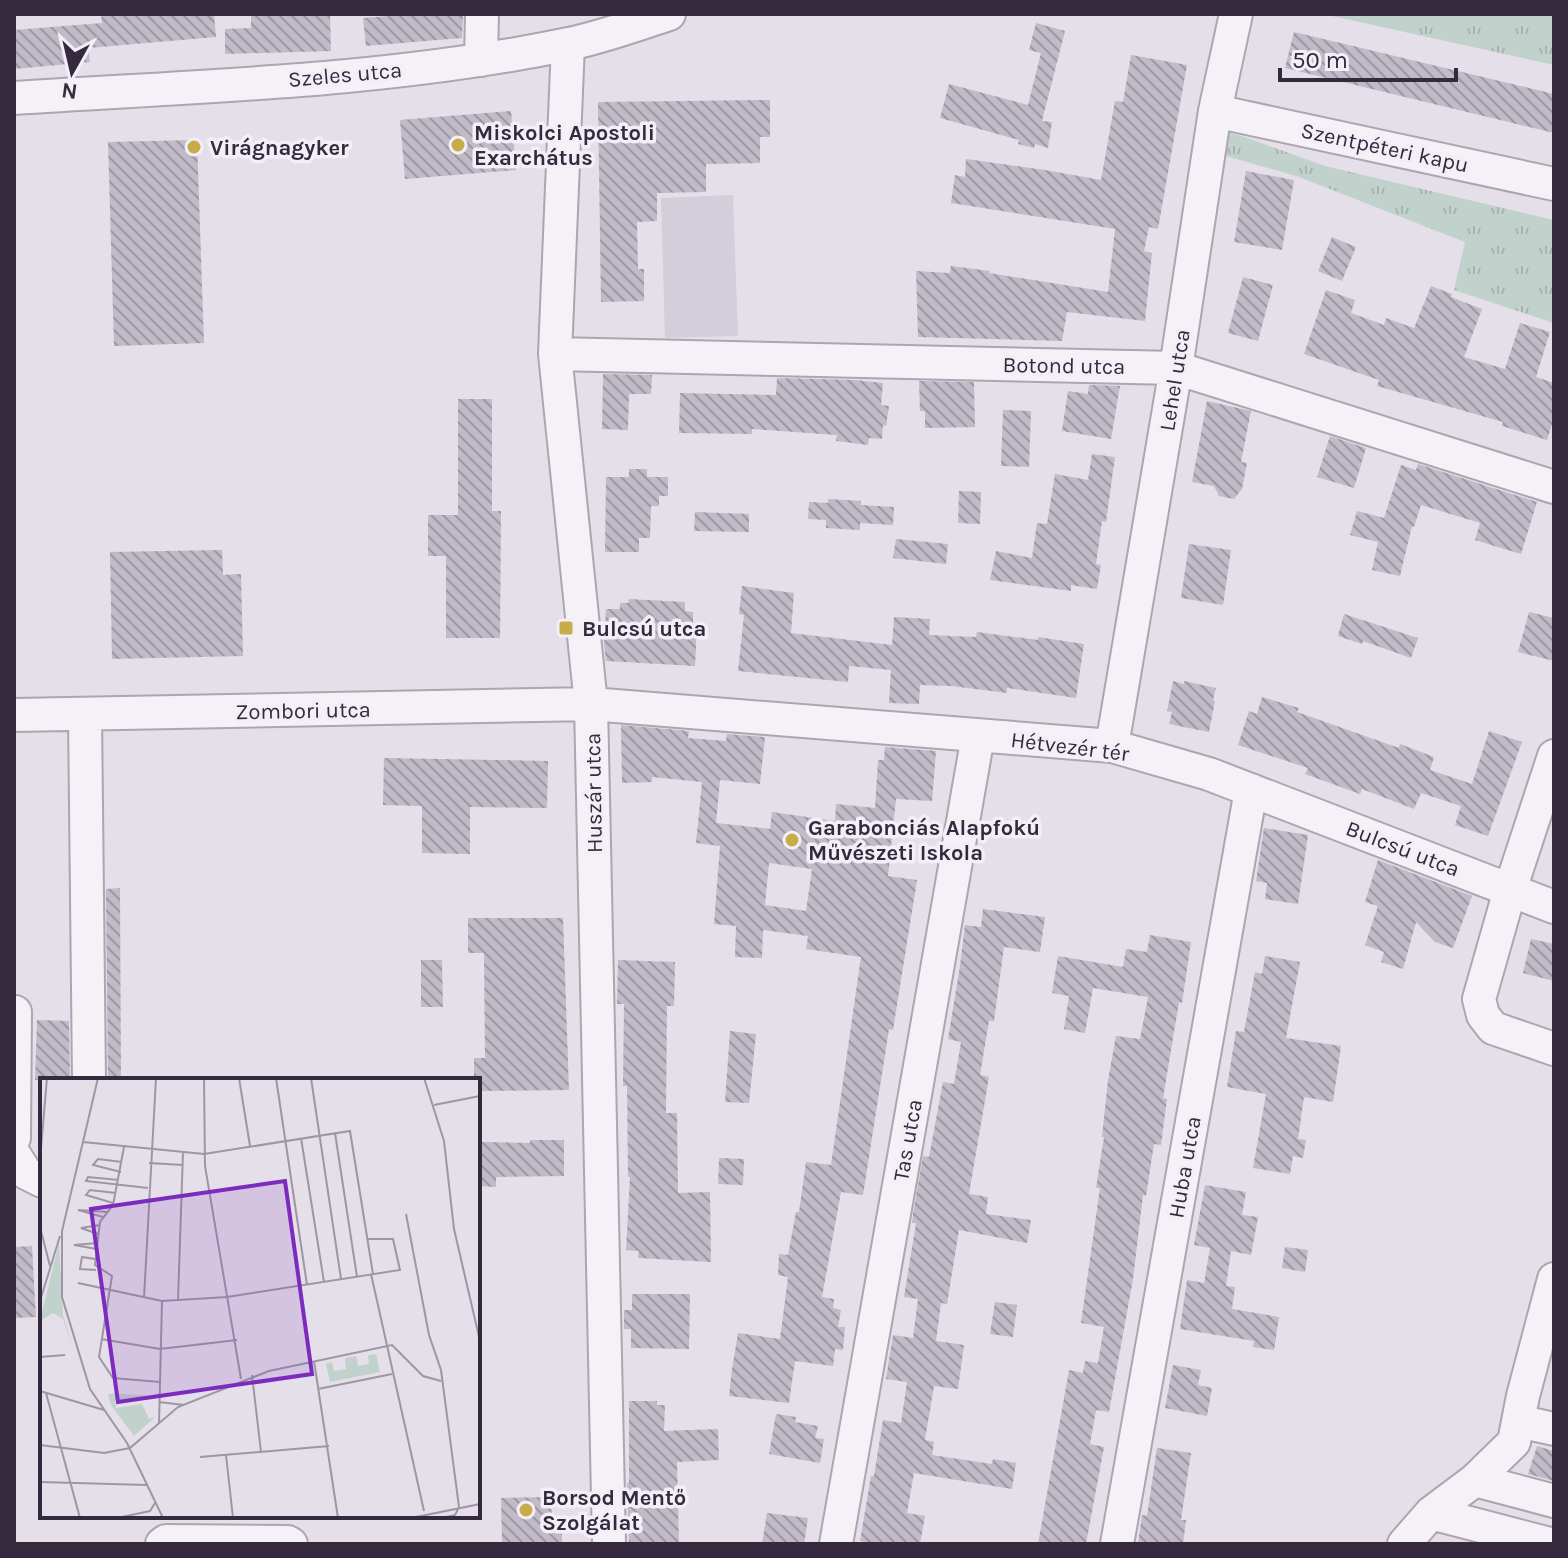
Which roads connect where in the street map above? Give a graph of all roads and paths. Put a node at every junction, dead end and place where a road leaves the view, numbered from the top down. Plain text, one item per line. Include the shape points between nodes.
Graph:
1 (482, 14) edge
2 (669, 14) edge
3 (1236, 14) edge
4 (631, 20) edge
5 (568, 44) junction
6 (481, 60) junction
7 (14, 98) edge
8 (1215, 111) junction
9 (1554, 184) edge
10 (555, 354) junction
11 (1176, 368) junction
12 (1554, 487) edge
13 (591, 704) junction
14 (85, 714) junction
15 (14, 715) edge
16 (978, 736) junction
17 (1112, 746) junction
18 (1551, 771) edge
19 (1251, 790) junction
20 (1510, 890) junction
21 (1554, 907) edge
22 (15, 1012) edge
23 (1554, 1049) edge
24 (89, 1078) edge
25 (14, 1138) edge
26 (14, 1154) edge
27 (40, 1180) edge
28 (1554, 1279) edge
29 (1545, 1350) edge
30 (1518, 1421) junction
31 (1554, 1429) edge
32 (1475, 1480) junction
33 (1554, 1501) edge
34 (1431, 1513) junction
35 (162, 1544) edge
36 (291, 1544) edge
37 (609, 1544) edge
38 (836, 1544) edge
39 (1117, 1544) edge
40 (1404, 1544) edge
41 (1550, 1544) edge

1 - 6 street
2 - 4 street, Szeles utca
3 - 8 street, Lehel utca
4 - 5 street, Szeles utca
5 - 6 street, Szeles utca
5 - 10 street, Huszár utca
6 - 7 street, Szeles utca via 339,77
8 - 9 street, Szentpéteri kapu
8 - 11 street, Lehel utca
10 - 11 street, Botond utca
10 - 13 street, Huszár utca
11 - 12 street, Botond utca
11 - 17 street, Lehel utca
13 - 14 street, Zombori utca
13 - 16 street
13 - 37 street, Huszár utca
14 - 15 street, Zombori utca
14 - 24 street
16 - 17 street, Hétvezér tér
16 - 38 street, Tas utca
17 - 19 street, Hétvezér tér
18 - 20 street
19 - 20 street, Bulcsú utca
19 - 39 street, Huba utca
20 - 21 street, Bulcsú utca
20 - 23 street via 1479,999 1483,1015 1493,1028
22 - 25 street
26 - 27 street via 26,1173
28 - 29 street
29 - 30 street
30 - 31 street
30 - 32 street via 1514,1442
32 - 33 street
32 - 34 street
34 - 40 street
34 - 41 street
35 - 36 street

